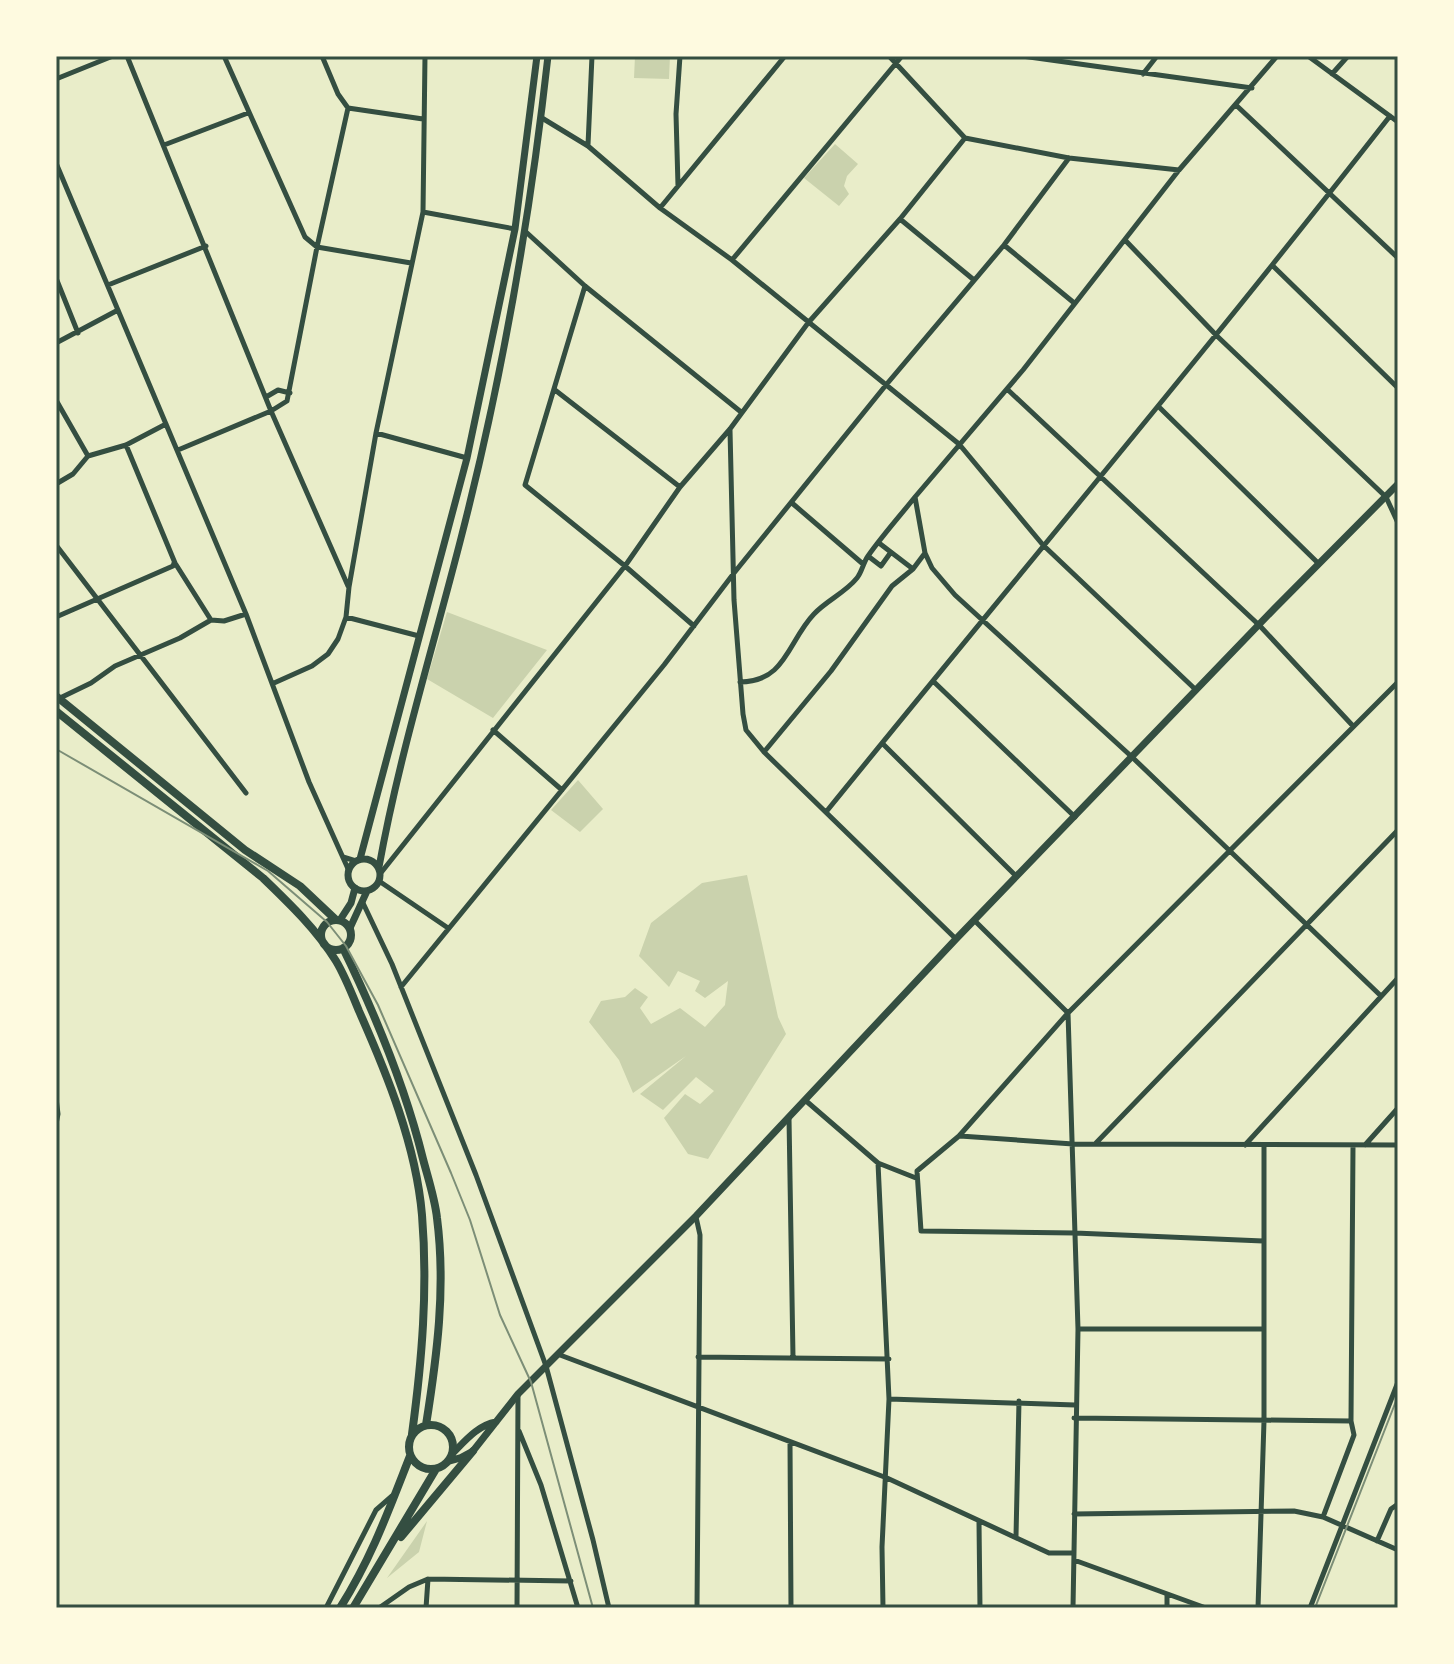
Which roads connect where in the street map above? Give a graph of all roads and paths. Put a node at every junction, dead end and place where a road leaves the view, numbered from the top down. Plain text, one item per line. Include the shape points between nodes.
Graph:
1 (113, 56) edge
2 (127, 56) edge
3 (224, 56) edge
4 (322, 56) edge
5 (425, 56) edge
6 (537, 56) edge
7 (548, 56) edge
8 (592, 56) edge
9 (680, 56) edge
10 (785, 56) edge
11 (889, 56) edge
12 (902, 56) edge
13 (1023, 56) edge
14 (1157, 56) edge
15 (1277, 56) edge
16 (1308, 56) edge
17 (1348, 56) edge
18 (896, 64) junction
19 (1143, 74) junction
20 (1332, 74) junction
21 (56, 79) edge
22 (1252, 88) junction
23 (1237, 106) junction
24 (348, 108) junction
25 (248, 113) junction
26 (531, 116) junction
27 (1390, 116) junction
28 (542, 118) junction
29 (423, 119) junction
30 (1398, 122) edge
31 (965, 138) junction
32 (164, 145) junction
33 (588, 146) junction
34 (1069, 158) junction
35 (56, 163) edge
36 (1179, 170) junction
37 (678, 187) junction
38 (1330, 194) junction
39 (660, 208) junction
40 (423, 212) junction
41 (900, 219) junction
42 (515, 229) junction
43 (526, 232) junction
44 (1125, 240) junction
45 (1004, 245) junction
46 (206, 246) junction
47 (317, 247) junction
48 (1398, 258) edge
49 (732, 260) junction
50 (411, 263) junction
51 (1273, 266) junction
52 (56, 278) edge
53 (974, 280) junction
54 (108, 285) junction
55 (585, 286) junction
56 (1073, 302) junction
57 (118, 310) junction
58 (808, 323) junction
59 (78, 333) junction
60 (1217, 336) junction
61 (56, 343) edge
62 (886, 385) junction
63 (1398, 388) edge
64 (1007, 389) junction
65 (555, 390) junction
66 (290, 393) junction
67 (266, 397) junction
68 (56, 400) edge
69 (1160, 408) junction
70 (271, 411) junction
71 (741, 412) junction
72 (166, 424) junction
73 (730, 429) junction
74 (376, 433) junction
75 (959, 444) junction
76 (126, 445) junction
77 (178, 450) junction
78 (88, 456) junction
79 (467, 458) junction
80 (1102, 477) junction
81 (56, 484) edge
82 (1398, 484) edge
83 (680, 487) junction
84 (915, 497) junction
85 (1386, 497) junction
86 (792, 503) junction
87 (1398, 523) edge
88 (879, 543) junction
89 (56, 545) edge
90 (1043, 545) junction
91 (891, 552) junction
92 (925, 553) junction
93 (868, 556) junction
94 (175, 563) junction
95 (863, 564) junction
96 (1319, 564) junction
97 (625, 566) junction
98 (913, 569) junction
99 (734, 573) junction
100 (349, 587) junction
101 (98, 598) junction
102 (246, 614) junction
103 (56, 617) edge
104 (346, 617) junction
105 (211, 620) junction
106 (982, 620) junction
107 (694, 626) junction
108 (1260, 626) junction
109 (420, 636) junction
110 (139, 657) junction
111 (933, 681) junction
112 (740, 682) junction
113 (1398, 682) edge
114 (274, 683) junction
115 (1197, 690) junction
116 (57, 697) edge
117 (56, 711) edge
118 (1353, 726) junction
119 (493, 730) junction
120 (882, 743) junction
121 (764, 752) junction
122 (1132, 757) junction
123 (562, 790) junction
124 (246, 793) dead end
125 (826, 812) junction
126 (1075, 817) junction
127 (1398, 830) edge
128 (1229, 850) junction
129 (342, 857) junction
130 (358, 860) junction
131 (349, 871) junction
132 (379, 874) junction
133 (1017, 877) junction
134 (355, 888) junction
135 (367, 891) junction
136 (363, 903) junction
137 (337, 920) junction
138 (975, 921) junction
139 (1306, 924) junction
140 (350, 928) junction
141 (448, 928) junction
142 (956, 939) junction
143 (322, 942) junction
144 (343, 948) junction
145 (1398, 978) edge
146 (401, 987) junction
147 (1381, 996) junction
148 (1068, 1013) junction
149 (56, 1098) edge
150 (804, 1099) junction
151 (1398, 1108) edge
152 (789, 1115) junction
153 (56, 1124) edge
154 (959, 1136) junction
155 (1096, 1143) junction
156 (1073, 1144) junction
157 (1244, 1145) junction
158 (1398, 1145) edge
159 (1353, 1146) junction
160 (1364, 1146) junction
161 (1264, 1147) junction
162 (878, 1163) junction
163 (917, 1178) junction
164 (696, 1216) junction
165 (1075, 1233) junction
166 (1263, 1241) junction
167 (1078, 1329) junction
168 (1264, 1329) junction
169 (560, 1355) junction
170 (698, 1357) junction
171 (793, 1357) junction
172 (889, 1359) junction
173 (546, 1366) junction
174 (1398, 1382) edge
175 (518, 1394) junction
176 (889, 1399) junction
177 (1019, 1401) junction
178 (1075, 1405) junction
179 (699, 1408) junction
180 (1074, 1418) junction
181 (1264, 1421) junction
182 (1351, 1421) junction
183 (496, 1422) junction
184 (426, 1425) junction
185 (518, 1427) junction
186 (412, 1434) junction
187 (790, 1442) junction
188 (473, 1451) junction
189 (410, 1456) junction
190 (451, 1457) junction
191 (436, 1469) junction
192 (887, 1478) junction
193 (395, 1494) junction
194 (1398, 1504) edge
195 (1262, 1511) junction
196 (1074, 1514) junction
197 (1323, 1517) junction
198 (979, 1522) junction
199 (1342, 1524) junction
200 (1016, 1537) junction
201 (1377, 1541) junction
202 (391, 1546) junction
203 (1398, 1550) edge
204 (1074, 1557) junction
205 (428, 1579) junction
206 (571, 1581) junction
207 (517, 1582) junction
208 (336, 1591) junction
209 (1167, 1595) junction
210 (341, 1606) edge
211 (355, 1607) edge
212 (326, 1608) edge
213 (379, 1608) edge
214 (426, 1608) edge
215 (517, 1608) edge
216 (578, 1608) edge
217 (609, 1608) edge
218 (697, 1608) edge
219 (791, 1608) edge
220 (883, 1608) edge
221 (980, 1608) edge
222 (1073, 1608) edge
223 (1167, 1608) edge
224 (1206, 1608) edge
225 (1258, 1608) edge
226 (1310, 1608) edge

1 - 21 street
2 - 32 street
3 - 25 street
4 - 24 street
5 - 29 street
6 - 26 main road
7 - 28 main road
8 - 33 street
9 - 37 street
10 - 37 street
11 - 18 street
12 - 18 street
13 - 19 street
14 - 19 street
15 - 22 street
16 - 20 street
17 - 20 street
18 - 31 street
18 - 49 street
19 - 22 street
20 - 27 street
22 - 23 street
23 - 36 street
23 - 38 street
24 - 29 street
24 - 47 street
25 - 32 street
25 - 47 street via 299,228
26 - 28 main road
26 - 42 main road
27 - 30 street
27 - 38 street
28 - 33 street
28 - 43 main road
29 - 40 street
31 - 34 street
31 - 41 street
32 - 46 street
33 - 39 street
34 - 36 street
34 - 45 street
35 - 54 street
36 - 44 street
37 - 39 street
38 - 48 street
38 - 51 street
39 - 49 street
40 - 42 street
40 - 50 street
41 - 53 street
41 - 58 street
42 - 43 main road
42 - 79 main road
43 - 55 street
43 - 132 main road via 495,396 401,761
44 - 56 street
44 - 60 street
45 - 53 street
45 - 56 street
46 - 54 street
46 - 67 street
47 - 50 street
47 - 66 street
49 - 58 street
50 - 74 street
51 - 60 street
51 - 63 street
52 - 59 street
53 - 62 street
54 - 57 street
55 - 65 street
55 - 71 street
56 - 64 street
57 - 59 street
57 - 72 street
58 - 62 street
58 - 71 street
59 - 61 street
60 - 69 street
60 - 85 street
62 - 75 street
62 - 86 street
64 - 75 street
64 - 80 street
65 - 83 street
65 - 97 street via 525,485
66 - 67 street via 278,390
66 - 70 street via 284,406
67 - 70 street
68 - 78 street
69 - 80 street
69 - 96 street
70 - 77 street
70 - 100 street
71 - 73 street
72 - 76 street
72 - 77 street
73 - 83 street
73 - 99 street
74 - 79 street
74 - 100 street
75 - 84 street
75 - 90 street
76 - 78 street
76 - 94 street
77 - 102 street
78 - 81 street
79 - 109 main road
80 - 90 street
80 - 108 street
82 - 85 main road
83 - 97 street
84 - 88 street
84 - 92 street
85 - 87 street
85 - 96 main road
86 - 95 street
86 - 99 street
88 - 91 street
88 - 93 street
89 - 101 street
90 - 106 street
90 - 115 street
91 - 93 street via 881,566
91 - 98 street
92 - 98 street
92 - 106 street via 932,568
93 - 95 street
94 - 101 street
94 - 105 street
95 - 112 street via 845,590 812,615 772,673 763,680
96 - 108 main road
97 - 107 street
97 - 119 street
98 - 121 street via 892,586
99 - 107 street
99 - 112 street
100 - 104 street
101 - 103 street
101 - 110 street
102 - 105 street
102 - 114 street
104 - 109 street
104 - 114 street via 328,654
105 - 110 street
106 - 111 street
106 - 122 street
107 - 123 street
108 - 115 main road
108 - 118 street
109 - 130 main road
110 - 116 street
110 - 124 street
111 - 120 street
111 - 126 street
112 - 121 street via 746,730
113 - 118 street
114 - 129 street
115 - 122 main road
116 - 137 highway
117 - 143 highway via 263,878
118 - 128 street
119 - 123 street
119 - 132 street
120 - 125 street
120 - 133 street
121 - 125 street
122 - 126 main road
122 - 128 street
123 - 141 street
125 - 142 street
126 - 133 main road
127 - 139 street
128 - 139 street
128 - 148 street
129 - 130 street
129 - 131 street
130 - 131 main road
130 - 132 main road via 372,861
131 - 134 main road
132 - 135 main road
132 - 141 street
133 - 138 main road
134 - 135 main road
134 - 137 main road
135 - 136 main road
136 - 140 main road
136 - 146 street
137 - 140 highway
137 - 143 highway via 321,929
138 - 142 main road
138 - 148 street
139 - 147 street
139 - 155 street
140 - 144 highway via 351,938
141 - 146 street
142 - 150 main road
143 - 144 highway via 332,950
143 - 186 highway via 337,962 383,1069 403,1126 422,1212 424,1337
144 - 184 highway via 404,1093 437,1216 441,1304
145 - 147 street
146 - 173 street
147 - 157 street
148 - 154 street
148 - 156 street
149 - 153 street
150 - 152 main road
150 - 162 street
151 - 160 street
152 - 164 main road
152 - 171 street
154 - 156 street
154 - 163 street via 917,1171
155 - 156 street
155 - 157 street
156 - 165 street
157 - 161 street
158 - 160 street
159 - 160 street
159 - 161 street
159 - 182 street
161 - 166 street
162 - 163 street
162 - 172 street
163 - 165 street via 921,1231
164 - 169 main road
164 - 170 street
165 - 166 street
165 - 167 street
166 - 168 street
167 - 168 street
167 - 178 street
168 - 181 street
169 - 173 main road
169 - 179 street
170 - 171 street
170 - 179 street
171 - 172 street
172 - 176 street
173 - 175 main road
173 - 217 street
174 - 199 street
175 - 183 main road
175 - 185 street
176 - 177 street
176 - 192 street
177 - 178 street
177 - 200 street
178 - 180 street
179 - 187 street
179 - 218 street
180 - 181 street
180 - 196 street
181 - 182 street
181 - 195 street
182 - 197 street via 1354,1435
183 - 188 main road
183 - 190 main road via 470,1436
184 - 186 highway
184 - 190 highway via 440,1427 452,1437
185 - 206 street
185 - 207 street
186 - 189 highway
187 - 192 street
187 - 219 street
188 - 190 main road
188 - 202 highway
189 - 191 highway via 421,1468
189 - 193 highway
190 - 191 highway
191 - 202 highway
192 - 198 street
192 - 220 street
193 - 208 street via 376,1510
193 - 210 highway via 361,1576
194 - 201 street
195 - 196 street
195 - 197 street
195 - 225 street
196 - 204 street
197 - 199 street
198 - 200 street
198 - 221 street
199 - 201 street
199 - 226 street
200 - 204 street via 1049,1553
201 - 203 street
202 - 211 highway
204 - 209 street
204 - 222 street
205 - 207 street
205 - 213 street
205 - 214 street
206 - 207 street
206 - 216 street
207 - 215 street
208 - 210 street
208 - 212 street
209 - 223 street
209 - 224 street

